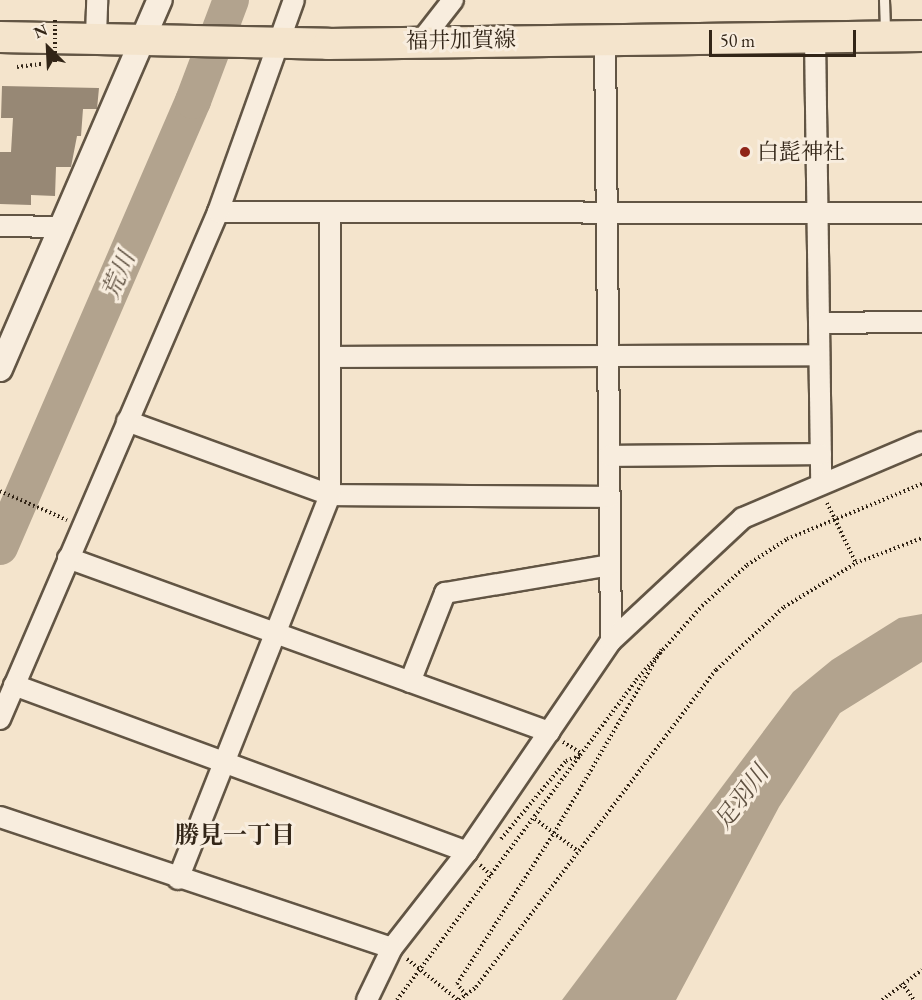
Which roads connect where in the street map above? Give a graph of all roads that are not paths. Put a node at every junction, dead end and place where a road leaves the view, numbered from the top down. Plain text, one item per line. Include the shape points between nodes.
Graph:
1 (97, 0) edge
2 (160, 0) edge
3 (294, 0) edge
4 (453, 0) edge
5 (884, 0) edge
6 (96, 36) junction
7 (815, 36) junction
8 (885, 36) junction
9 (922, 36) edge
10 (0, 37) edge
11 (146, 37) junction
12 (605, 37) junction
13 (421, 41) junction
14 (268, 42) junction
15 (218, 212) junction
16 (330, 212) junction
17 (607, 212) junction
18 (817, 213) junction
19 (922, 213) edge
20 (0, 226) edge
21 (63, 227) junction
22 (922, 322) edge
23 (819, 323) junction
24 (608, 355) junction
25 (819, 355) junction
26 (330, 357) junction
27 (0, 369) edge
28 (127, 421) junction
29 (922, 442) edge
30 (821, 454) junction
31 (609, 456) junction
32 (821, 482) junction
33 (330, 495) junction
34 (610, 497) junction
35 (68, 558) junction
36 (610, 564) junction
37 (275, 633) junction
38 (611, 641) junction
39 (410, 682) junction
40 (14, 685) junction
41 (0, 719) edge
42 (549, 732) junction
43 (224, 763) junction
44 (0, 817) edge
45 (467, 852) junction
46 (178, 879) junction
47 (392, 948) junction
48 (368, 1000) edge

1 - 6 street
2 - 11 street
3 - 14 street
4 - 13 street
5 - 8 lane
6 - 10 main road, 福井加賀線
6 - 11 main road, 福井加賀線
7 - 8 main road, 福井加賀線
7 - 12 main road, 福井加賀線
7 - 18 street
8 - 9 main road, 福井加賀線
11 - 14 main road, 福井加賀線
11 - 21 street
12 - 13 main road, 福井加賀線
12 - 17 street
13 - 14 main road, 福井加賀線
14 - 15 street
15 - 16 street
15 - 28 street
16 - 17 street
16 - 26 street
17 - 18 street
17 - 24 street
18 - 19 street
18 - 23 street
20 - 21 street
21 - 27 street
22 - 23 street
23 - 25 street
24 - 25 street
24 - 26 street
24 - 31 street
25 - 30 street
26 - 33 street
28 - 33 street
28 - 35 street
29 - 32 street
30 - 31 street
30 - 32 street
31 - 34 street
32 - 38 street via 743,518
33 - 34 street
33 - 37 street
34 - 36 street
35 - 37 street
35 - 40 street
36 - 38 street
36 - 39 street via 445,593
37 - 39 street
37 - 43 street
38 - 42 street
39 - 42 street
40 - 41 street
40 - 43 street
42 - 45 street
43 - 45 street
43 - 46 street
44 - 46 street
45 - 47 street
46 - 47 street
47 - 48 street

